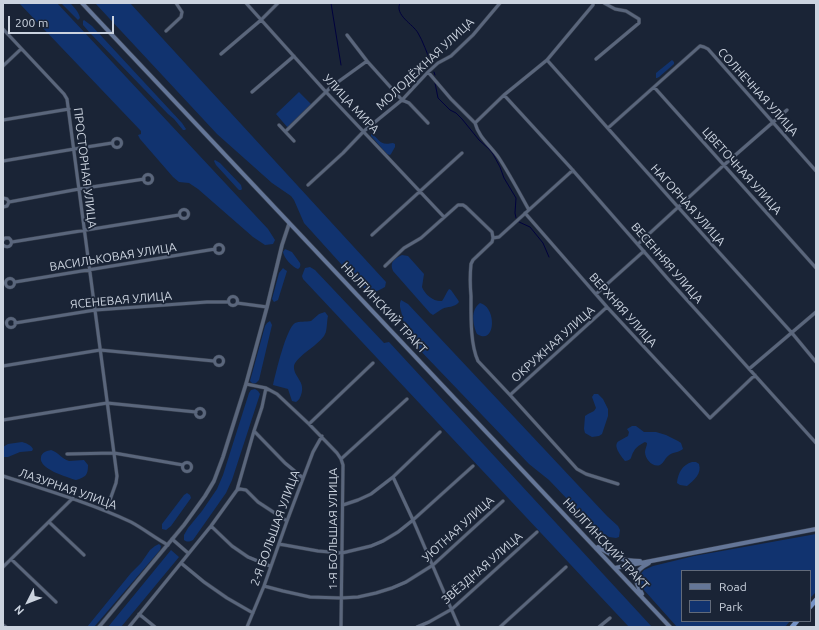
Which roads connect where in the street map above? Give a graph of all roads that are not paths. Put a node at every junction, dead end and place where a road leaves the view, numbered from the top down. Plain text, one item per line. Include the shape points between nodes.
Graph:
1 (82, 3) edge
2 (176, 3) edge
3 (246, 3) edge
4 (278, 3) edge
5 (500, 3) edge
6 (593, 3) edge
7 (604, 3) edge
8 (261, 20) junction
9 (3, 29) edge
10 (166, 32) dead end
11 (347, 35) dead end
12 (21, 49) junction
13 (221, 54) dead end
14 (294, 56) junction
15 (596, 59) dead end
16 (367, 60) junction
17 (547, 60) junction
18 (3, 66) edge
19 (428, 72) junction
20 (654, 86) junction
21 (252, 92) dead end
22 (326, 92) junction
23 (504, 95) junction
24 (402, 100) junction
25 (69, 109) junction
26 (787, 110) dead end
27 (3, 120) edge
28 (475, 123) junction
29 (773, 123) junction
30 (279, 124) dead end
31 (428, 124) dead end
32 (608, 128) junction
33 (286, 131) junction
34 (364, 131) junction
35 (294, 141) dead end
36 (112, 144) dead end
37 (74, 149) junction
38 (462, 153) dead end
39 (3, 162) edge
40 (724, 165) junction
41 (572, 170) junction
42 (816, 171) edge
43 (144, 179) dead end
44 (308, 185) dead end
45 (79, 189) junction
46 (420, 191) junction
47 (3, 198) edge
48 (9, 202) junction
49 (3, 207) edge
50 (678, 207) junction
51 (529, 210) junction
52 (525, 213) junction
53 (179, 215) dead end
54 (444, 217) junction
55 (289, 224) junction
56 (84, 230) junction
57 (372, 235) dead end
58 (493, 238) junction
59 (3, 240) edge
60 (12, 242) junction
61 (638, 244) junction
62 (3, 245) edge
63 (215, 249) dead end
64 (644, 251) junction
65 (385, 266) dead end
66 (816, 268) edge
67 (89, 270) junction
68 (15, 282) dead end
69 (596, 294) junction
70 (228, 302) junction
71 (237, 303) junction
72 (267, 307) junction
73 (607, 307) junction
74 (95, 310) junction
75 (816, 312) edge
76 (15, 323) dead end
77 (792, 334) junction
78 (100, 350) junction
79 (214, 361) dead end
80 (816, 362) edge
81 (373, 363) dead end
82 (3, 366) edge
83 (750, 369) junction
84 (754, 375) junction
85 (246, 384) junction
86 (266, 388) junction
87 (510, 395) junction
88 (407, 399) dead end
89 (107, 403) junction
90 (196, 412) dead end
91 (3, 420) edge
92 (309, 424) junction
93 (254, 431) junction
94 (440, 432) dead end
95 (322, 436) junction
96 (816, 443) edge
97 (114, 453) junction
98 (67, 454) dead end
99 (341, 459) junction
100 (182, 465) dead end
101 (472, 466) dead end
102 (3, 476) edge
103 (394, 477) junction
104 (303, 478) junction
105 (618, 484) dead end
106 (237, 490) junction
107 (73, 498) junction
108 (503, 501) dead end
109 (342, 505) junction
110 (106, 511) junction
111 (413, 520) junction
112 (287, 521) junction
113 (50, 522) junction
114 (211, 526) junction
115 (816, 529) edge
116 (537, 532) dead end
117 (172, 539) junction
118 (279, 544) junction
119 (592, 544) junction
120 (168, 545) junction
121 (188, 553) junction
122 (342, 553) junction
123 (84, 555) dead end
124 (11, 559) junction
125 (652, 560) junction
126 (181, 563) junction
127 (432, 565) junction
128 (270, 566) junction
129 (3, 567) edge
130 (566, 567) dead end
131 (615, 568) junction
132 (264, 586) junction
133 (341, 598) junction
134 (56, 602) dead end
135 (647, 602) junction
136 (452, 609) junction
137 (253, 612) junction
138 (139, 614) junction
139 (610, 618) dead end
140 (3, 624) edge
141 (6, 627) edge
142 (99, 627) edge
143 (129, 627) edge
144 (155, 627) edge
145 (247, 627) edge
146 (341, 627) edge
147 (417, 627) edge
148 (459, 627) edge
149 (500, 627) edge
150 (599, 627) edge
151 (670, 627) edge

1 - 55 main road, НЫЛГИНСКИЙ ТРАКТ
2 - 10 street via 182,12 181,17
3 - 8 street, УЛИЦА МИРА
4 - 8 street
5 - 19 street, МОЛОДЁЖНАЯ УЛИЦА via 473,35 451,56
6 - 17 street
7 - 15 street via 626,11 639,19 639,23
8 - 13 street
8 - 14 street, УЛИЦА МИРА
9 - 12 street, ПРОСТОРНАЯ УЛИЦА
11 - 16 street
12 - 18 street
12 - 25 street, ПРОСТОРНАЯ УЛИЦА via 64,94
14 - 21 street
14 - 22 street, УЛИЦА МИРА
16 - 22 street
16 - 24 street
17 - 23 street
17 - 32 street, НАГОРНАЯ УЛИЦА
19 - 24 street, МОЛОДЁЖНАЯ УЛИЦА
19 - 28 street
20 - 29 street, СОЛНЕЧНАЯ УЛИЦА via 700,46 704,47
20 - 32 street
20 - 40 street, ЦВЕТОЧНАЯ УЛИЦА
22 - 33 street
22 - 34 street, УЛИЦА МИРА
23 - 28 street
23 - 41 street, ВЕСЕННЯЯ УЛИЦА
24 - 31 street via 409,103
24 - 34 street, МОЛОДЁЖНАЯ УЛИЦА
25 - 27 street
25 - 37 street, ПРОСТОРНАЯ УЛИЦА
26 - 29 street
28 - 51 street via 480,136 498,156
29 - 40 street
29 - 42 street, СОЛНЕЧНАЯ УЛИЦА
30 - 33 street
32 - 50 street, НАГОРНАЯ УЛИЦА
33 - 35 street
34 - 44 street, МОЛОДЁЖНАЯ УЛИЦА
34 - 46 street, УЛИЦА МИРА
36 - 37 street
37 - 39 street
37 - 45 street, ПРОСТОРНАЯ УЛИЦА
38 - 46 street
40 - 50 street
40 - 66 street, ЦВЕТОЧНАЯ УЛИЦА
41 - 51 street
41 - 61 street, ВЕСЕННЯЯ УЛИЦА
43 - 45 street
45 - 48 street
45 - 56 street, ПРОСТОРНАЯ УЛИЦА
46 - 54 street, УЛИЦА МИРА
46 - 57 street
47 - 48 street
48 - 49 street
50 - 61 street
50 - 77 street, НАГОРНАЯ УЛИЦА
51 - 52 street
52 - 58 street via 499,237
52 - 69 street, ВЕРХНЯЯ УЛИЦА
53 - 56 street
54 - 58 street via 458,205 466,206 492,232
54 - 65 street
55 - 72 street
55 - 119 main road, НЫЛГИНСКИЙ ТРАКТ
56 - 60 street
56 - 67 street, ПРОСТОРНАЯ УЛИЦА
58 - 87 street via 470,264 472,339 478,361
59 - 60 street via 8,238
60 - 62 street via 9,247
61 - 64 street, ВЕСЕННЯЯ УЛИЦА
63 - 67 street, ВАСИЛЬКОВАЯ УЛИЦА
64 - 69 street
64 - 83 street, ВЕСЕННЯЯ УЛИЦА
67 - 68 street, ВАСИЛЬКОВАЯ УЛИЦА
67 - 74 street, ПРОСТОРНАЯ УЛИЦА
69 - 73 street, ВЕРХНЯЯ УЛИЦА
70 - 71 street via 232,306
70 - 71 street via 232,297
70 - 74 street, ЯСЕНЕВАЯ УЛИЦА
71 - 72 street
72 - 85 street
73 - 84 street, ВЕРХНЯЯ УЛИЦА via 710,418
73 - 87 street, ОКРУЖНАЯ УЛИЦА
74 - 76 street, ЯСЕНЕВАЯ УЛИЦА
74 - 78 street, ПРОСТОРНАЯ УЛИЦА
75 - 77 street
77 - 80 street, НАГОРНАЯ УЛИЦА
77 - 83 street
78 - 79 street
78 - 82 street
78 - 89 street, ПРОСТОРНАЯ УЛИЦА
81 - 92 street
83 - 84 street, ВЕСЕННЯЯ УЛИЦА
84 - 96 street, ВЕСЕННЯЯ УЛИЦА
85 - 86 street, 1-Я БОЛЬШАЯ УЛИЦА
85 - 117 street via 214,481 197,509
86 - 92 street, 1-Я БОЛЬШАЯ УЛИЦА via 277,394
86 - 93 street
87 - 105 street, ОКРУЖНАЯ УЛИЦА via 577,469
88 - 99 street
89 - 90 street
89 - 91 street
89 - 97 street, ПРОСТОРНАЯ УЛИЦА
92 - 95 street, 1-Я БОЛЬШАЯ УЛИЦА
93 - 104 street
93 - 106 street
94 - 103 street
95 - 99 street, 1-Я БОЛЬШАЯ УЛИЦА
95 - 104 street, 2-Я БОЛЬШАЯ УЛИЦА
97 - 98 street
97 - 100 street
97 - 110 street, ПРОСТОРНАЯ УЛИЦА via 117,476
99 - 109 street, 1-Я БОЛЬШАЯ УЛИЦА
101 - 111 street
102 - 107 street, ЛАЗУРНАЯ УЛИЦА
103 - 109 street via 371,494
103 - 111 street
104 - 112 street, 2-Я БОЛЬШАЯ УЛИЦА
106 - 112 street via 246,490 258,502
106 - 114 street
107 - 110 street, ЛАЗУРНАЯ УЛИЦА
107 - 113 street
108 - 127 street, УЮТНАЯ УЛИЦА
109 - 122 street, 1-Я БОЛЬШАЯ УЛИЦА
110 - 120 street, ЛАЗУРНАЯ УЛИЦА
111 - 122 street via 383,541
111 - 127 street
112 - 118 street, 2-Я БОЛЬШАЯ УЛИЦА
113 - 123 street
113 - 124 street
114 - 121 street
114 - 128 street via 248,557
115 - 125 main road
116 - 136 street, ЗВЁЗДНАЯ УЛИЦА
117 - 120 street
117 - 121 street
118 - 122 street
118 - 128 street, 2-Я БОЛЬШАЯ УЛИЦА
119 - 125 main road via 610,555 629,561
119 - 131 main road, НЫЛГИНСКИЙ ТРАКТ
120 - 142 street
121 - 126 street
122 - 133 street, 1-Я БОЛЬШАЯ УЛИЦА
124 - 129 street
124 - 134 street
125 - 131 main road
125 - 135 main road via 639,569 635,577 635,582
126 - 137 street via 227,598
126 - 138 street
127 - 133 street, УЮТНАЯ УЛИЦА via 392,588 358,597
127 - 136 street
128 - 132 street, 2-Я БОЛЬШАЯ УЛИЦА
130 - 149 street
131 - 135 main road, НЫЛГИНСКИЙ ТРАКТ
132 - 133 street, УЮТНАЯ УЛИЦА via 310,597
132 - 137 street, 2-Я БОЛЬШАЯ УЛИЦА
133 - 146 street, 1-Я БОЛЬШАЯ УЛИЦА
135 - 151 main road, НЫЛГИНСКИЙ ТРАКТ
136 - 147 street, ЗВЁЗДНАЯ УЛИЦА
136 - 148 street
137 - 145 street, 2-Я БОЛЬШАЯ УЛИЦА
138 - 143 street
138 - 144 street
139 - 150 street
140 - 141 street

